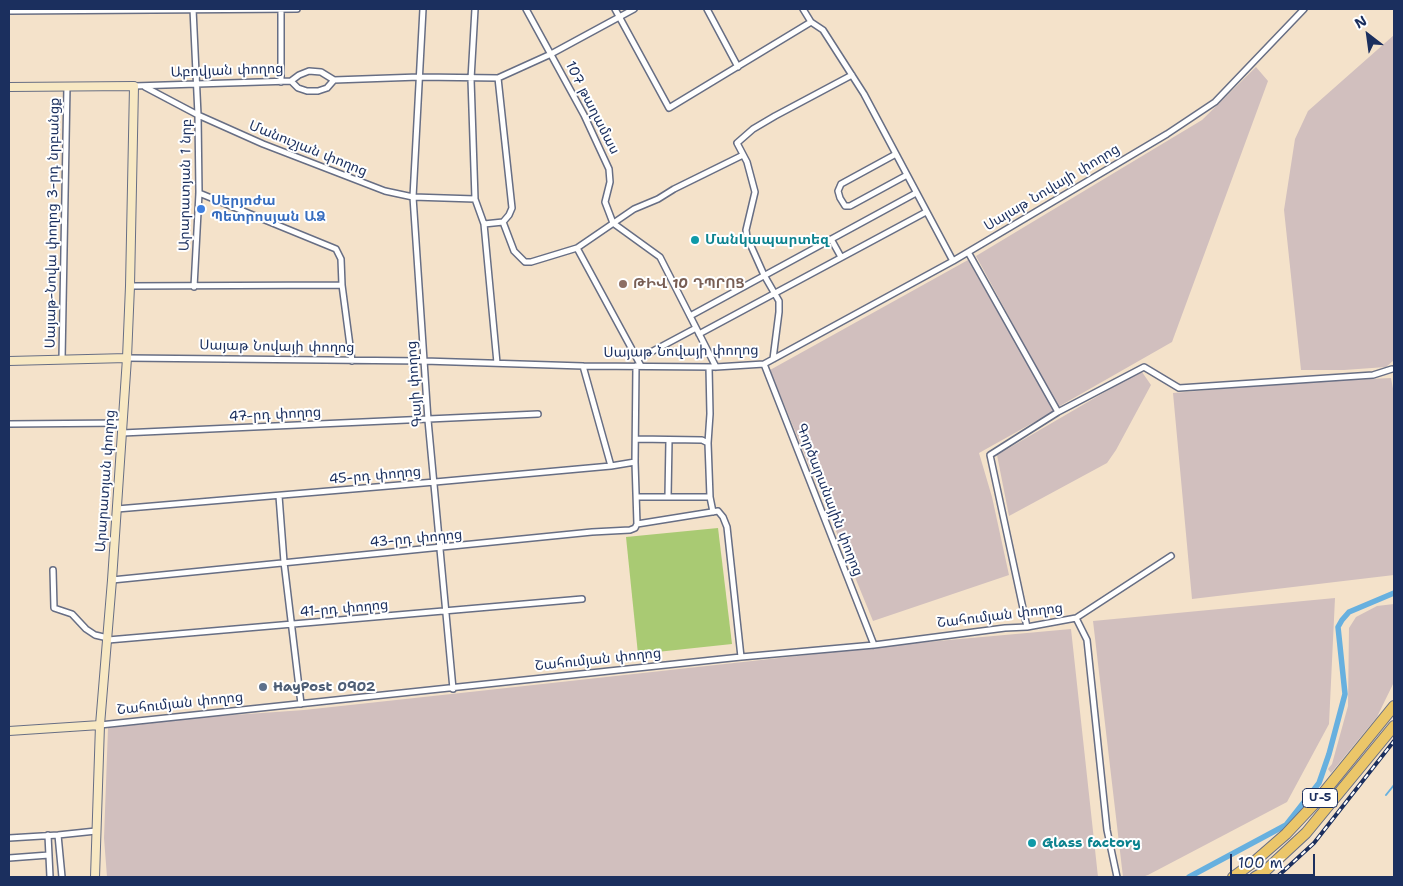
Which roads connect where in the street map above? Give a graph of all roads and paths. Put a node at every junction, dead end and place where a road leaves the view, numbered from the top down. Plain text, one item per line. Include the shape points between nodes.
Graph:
1 (192, 9) edge
2 (282, 9) edge
3 (297, 9) edge
4 (423, 9) edge
5 (475, 9) edge
6 (526, 9) edge
7 (616, 9) edge
8 (634, 9) edge
9 (707, 9) edge
10 (803, 9) edge
11 (1304, 9) edge
12 (9, 11) edge
13 (620, 17) junction
14 (811, 22) junction
15 (552, 54) junction
16 (738, 67) junction
17 (852, 75) junction
18 (419, 78) junction
19 (498, 78) junction
20 (471, 79) junction
21 (334, 80) junction
22 (281, 82) junction
23 (291, 82) junction
24 (197, 84) junction
25 (67, 86) junction
26 (134, 86) junction
27 (143, 86) junction
28 (9, 87) edge
29 (198, 115) junction
30 (896, 154) junction
31 (743, 156) junction
32 (907, 175) junction
33 (199, 193) junction
34 (916, 193) junction
35 (413, 197) junction
36 (475, 199) junction
37 (926, 212) junction
38 (503, 222) junction
39 (613, 223) junction
40 (484, 224) junction
41 (831, 239) junction
42 (577, 248) junction
43 (968, 252) junction
44 (841, 258) junction
45 (953, 261) junction
46 (764, 275) junction
47 (342, 285) junction
48 (130, 286) junction
49 (194, 287) junction
50 (775, 293) junction
51 (690, 316) junction
52 (696, 328) junction
53 (699, 334) junction
54 (127, 358) junction
55 (62, 359) junction
56 (638, 359) junction
57 (773, 359) junction
58 (9, 361) edge
59 (352, 361) junction
60 (424, 361) junction
61 (497, 363) junction
62 (764, 364) junction
63 (583, 366) junction
64 (639, 366) junction
65 (709, 367) junction
66 (716, 367) junction
67 (1393, 369) edge
68 (1058, 412) junction
69 (538, 414) dead end
70 (428, 420) junction
71 (123, 423) junction
72 (9, 424) edge
73 (122, 433) junction
74 (636, 439) junction
75 (669, 440) junction
76 (708, 443) junction
77 (635, 462) junction
78 (611, 466) junction
79 (435, 482) junction
80 (279, 496) junction
81 (637, 497) junction
82 (668, 497) junction
83 (710, 497) junction
84 (117, 509) junction
85 (715, 512) junction
86 (637, 524) junction
87 (440, 548) junction
88 (1171, 556) dead end
89 (284, 562) junction
90 (53, 570) dead end
91 (112, 580) junction
92 (582, 600) dead end
93 (446, 611) junction
94 (1076, 618) junction
95 (292, 626) junction
96 (1027, 627) junction
97 (108, 639) junction
98 (874, 645) junction
99 (741, 657) junction
100 (453, 688) junction
101 (301, 704) junction
102 (1394, 706) edge
103 (100, 725) junction
104 (1394, 726) edge
105 (9, 731) edge
106 (96, 831) junction
107 (48, 835) junction
108 (58, 835) junction
109 (9, 838) edge
110 (49, 855) junction
111 (9, 858) edge
112 (50, 877) edge
113 (62, 877) edge
114 (95, 877) edge
115 (1117, 877) edge
116 (1233, 877) edge
117 (1255, 877) edge

1 - 2 street
1 - 12 street
1 - 24 street, Արարատյան 1 նրբ
2 - 3 street
2 - 22 street
4 - 18 street
5 - 20 street
6 - 15 street, 107 թաղամաս
7 - 13 street
8 - 13 street
9 - 16 street
10 - 14 street
11 - 43 street, Սայաթ Նովայի փողոց via 1215,102
13 - 15 street
13 - 16 street via 669,108
14 - 16 street
14 - 17 street via 823,30
15 - 19 street
15 - 39 street, 107 թաղամաս via 609,169 610,182 605,202
17 - 30 street
17 - 31 street via 753,129 737,143
18 - 20 street, Աբովյան փողոց
18 - 21 street, Աբովյան փողոց
18 - 35 street, Գայի փողոց
19 - 20 street, Աբովյան փողոց
19 - 38 street via 512,208
20 - 36 street
21 - 23 street, Աբովյան փողոց via 321,72 309,71
21 - 23 street via 318,92 298,88
22 - 23 street, Աբովյան փողոց
22 - 24 street, Աբովյան փողոց
24 - 27 street, Աբովյան փողոց
24 - 29 street, Արարատյան 1 նրբ
25 - 26 main road, Աբովյան փողոց
25 - 28 main road, Աբովյան փողոց
25 - 55 street, Սայաթ-Նովա փողոց 3-րդ նրբանցք
26 - 27 street, Աբովյան փողոց
26 - 48 main road, Արարատյան փողոց
27 - 29 street, Մանուշյան փողոց
29 - 33 street, Արարատյան 1 նրբ
29 - 35 street, Մանուշյան փողոց via 385,191
30 - 32 street
30 - 32 street via 841,184 840,198 845,206 850,206
31 - 39 street via 634,209
31 - 46 street via 755,192 747,237
32 - 34 street
33 - 47 street via 336,250 341,259
33 - 49 street, Արարատյան 1 նրբ
34 - 37 street
34 - 41 street
35 - 36 street, Մանուշյան փողոց
35 - 60 street, Գայի փողոց
36 - 40 street
37 - 44 street
37 - 45 street
38 - 40 street
38 - 42 street via 514,251 525,262
39 - 42 street
39 - 51 street via 660,258
40 - 61 street
41 - 44 street
41 - 46 street
42 - 56 street
43 - 45 street, Սայաթ Նովայի փողոց
43 - 68 street
44 - 50 street
45 - 57 street, Սայաթ Նովայի փողոց
46 - 50 street
46 - 51 street
47 - 49 street
47 - 59 street
48 - 49 street
48 - 54 main road, Արարատյան փողոց
50 - 53 street
50 - 57 street via 779,312
51 - 52 street
52 - 53 street
52 - 56 street
53 - 66 street
54 - 55 main road, Սայաթ Նովայի փողոց
54 - 59 street, Սայաթ Նովայի փողոց
54 - 71 main road, Արարատյան փողոց
55 - 58 main road, Սայաթ Նովայի փողոց
56 - 64 street
57 - 62 street, Սայաթ Նովայի փողոց
59 - 60 street, Սայաթ Նովայի փողոց
60 - 61 street, Սայաթ Նովայի փողոց
60 - 70 street, Գայի փողոց
61 - 63 street, Սայաթ Նովայի փողոց
62 - 66 street, Սայաթ Նովայի փողոց
62 - 98 street, Գործարանային փողոց
63 - 64 street, Սայաթ Նովայի փողոց
63 - 78 street
64 - 65 street, Սայաթ Նովայի փողոց
64 - 74 street
65 - 66 street, Սայաթ Նովայի փողոց
65 - 76 street
67 - 68 street via 1372,375 1179,388 1144,367
68 - 96 street via 990,455
69 - 70 street, 47-րդ փողոց
70 - 73 street, 47-րդ փողոց
70 - 79 street, Գայի փողոց
71 - 72 street
71 - 73 main road, Արարատյան փողոց
73 - 84 main road, Արարատյան փողոց
74 - 75 street
74 - 77 street
75 - 76 street via 702,440
75 - 82 street
76 - 83 street
77 - 78 street, 45-րդ փողոց
77 - 81 street
78 - 79 street, 45-րդ փողոց
79 - 80 street, 45-րդ փողոց
79 - 87 street, Գայի փողոց
80 - 84 street, 45-րդ փողոց
80 - 89 street
81 - 82 street
81 - 86 street
82 - 83 street
83 - 85 street
84 - 91 main road, Արարատյան փողոց
85 - 86 street, 43-րդ փողոց
85 - 99 street via 723,517 727,527
86 - 87 street, 43-րդ փողոց via 630,530
87 - 89 street, 43-րդ փողոց
87 - 93 street, Գայի փողոց
88 - 94 street, Շահումյան փողոց
89 - 91 street, 43-րդ փողոց
89 - 95 street
90 - 97 street via 54,608 72,614 86,629
91 - 97 main road, Արարատյան փողոց
92 - 93 street, 41-րդ փողոց
93 - 95 street, 41-րդ փողոց
93 - 100 street, Գայի փողոց
94 - 96 street, Շահումյան փողոց
94 - 115 street via 1087,640 1107,830
95 - 97 street, 41-րդ փողոց
95 - 101 street
96 - 98 street, Շահումյան փողոց
97 - 103 main road, Արարատյան փողոց
98 - 99 street, Շահումյան փողոց
99 - 100 street, Շահումյան փողոց
100 - 101 street, Շահումյան փողոց
101 - 103 street, Շահումյան փողոց
102 - 116 highway, Մ-5 via 1286,834
103 - 105 main road, Շահումյան փողոց
103 - 106 main road, Արարատյան փողոց
104 - 117 highway, Մ-5 via 1306,833
106 - 108 street
106 - 114 main road, Արարատյան փողոց
107 - 108 street
107 - 109 street
107 - 110 street
108 - 113 street
110 - 111 street
110 - 112 street

